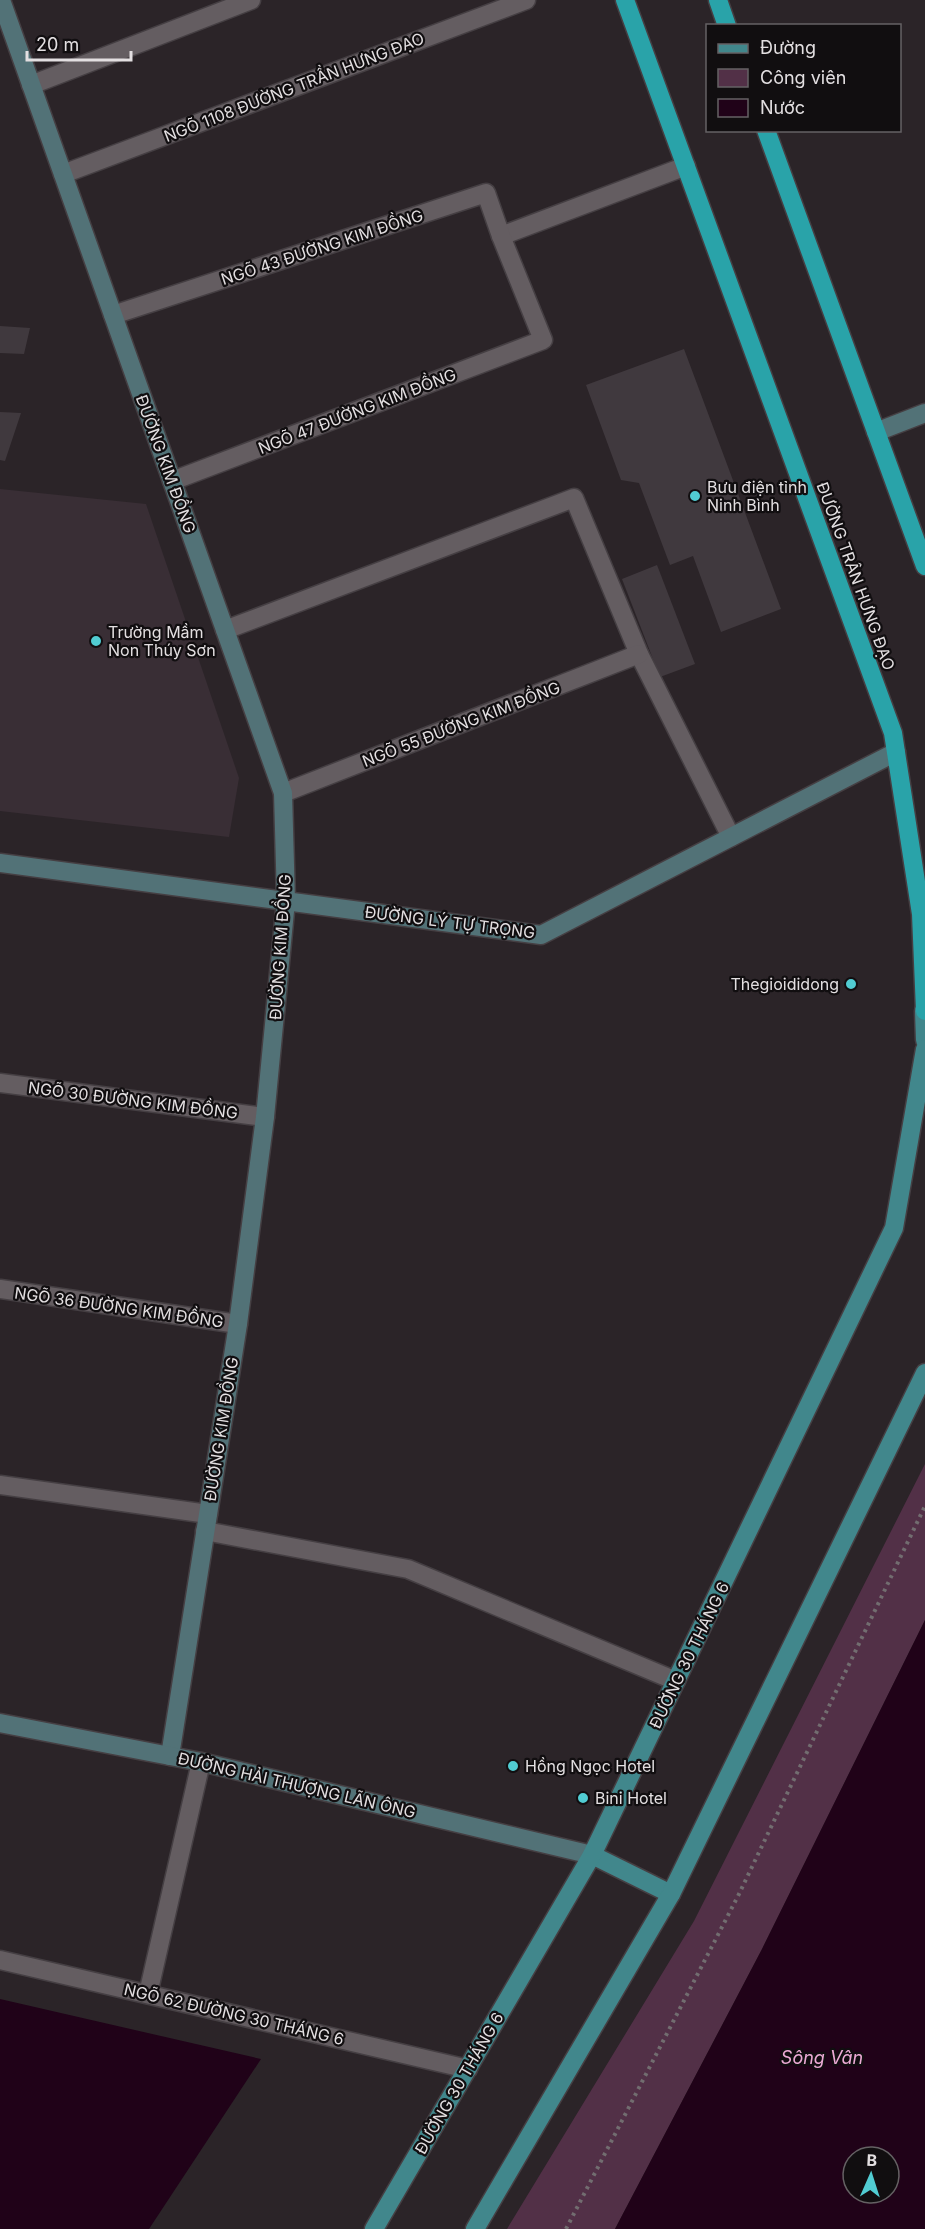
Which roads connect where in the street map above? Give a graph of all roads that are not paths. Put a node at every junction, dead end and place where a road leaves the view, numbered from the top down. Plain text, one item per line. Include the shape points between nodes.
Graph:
1 (1, 0) edge
2 (251, 0) edge
3 (526, 0) edge
4 (625, 0) edge
5 (718, 0) edge
6 (726, 24) edge
7 (31, 85) junction
8 (767, 132) edge
9 (686, 166) junction
10 (63, 174) junction
11 (501, 236) junction
12 (113, 315) junction
13 (925, 413) edge
14 (876, 432) junction
15 (172, 482) junction
16 (925, 566) edge
17 (225, 630) junction
18 (639, 654) junction
19 (896, 752) junction
20 (283, 793) junction
21 (731, 837) junction
22 (0, 863) edge
23 (286, 901) junction
24 (924, 951) edge
25 (924, 1011) edge
26 (925, 1040) edge
27 (925, 1049) edge
28 (0, 1083) edge
29 (265, 1117) junction
30 (0, 1289) edge
31 (238, 1324) junction
32 (925, 1373) edge
33 (0, 1485) edge
34 (207, 1522) junction
35 (676, 1681) junction
36 (0, 1723) edge
37 (170, 1756) junction
38 (201, 1762) junction
39 (592, 1855) junction
40 (671, 1894) junction
41 (0, 1960) edge
42 (148, 1994) junction
43 (468, 2069) junction
44 (374, 2229) edge
45 (475, 2229) edge

1 - 7 street, ĐƯỜNG KIM ĐỒNG
2 - 7 street
3 - 10 street, NGÕ 1108 ĐƯỜNG TRẦN HƯNG ĐẠO
4 - 9 highway, ĐƯỜNG TRÂN HƯNG ĐẠO
5 - 6 highway
7 - 10 street, ĐƯỜNG KIM ĐỒNG
8 - 14 highway
9 - 11 street
9 - 19 highway, ĐƯỜNG TRÂN HƯNG ĐẠO via 893,733
10 - 12 street, ĐƯỜNG KIM ĐỒNG
11 - 12 street, NGÕ 43 ĐƯỜNG KIM ĐỒNG via 486,193
11 - 15 street, NGÕ 47 ĐƯỜNG KIM ĐỒNG via 543,340
12 - 15 street, ĐƯỜNG KIM ĐỒNG
13 - 14 street
14 - 16 highway
15 - 17 street, ĐƯỜNG KIM ĐỒNG
17 - 18 street via 574,498
17 - 20 street, ĐƯỜNG KIM ĐỒNG
18 - 20 street, NGÕ 55 ĐƯỜNG KIM ĐỒNG
18 - 21 street
19 - 21 street, ĐƯỜNG LÝ TỰ TRỌNG
19 - 24 highway, ĐƯỜNG TRÂN HƯNG ĐẠO
20 - 23 street, ĐƯỜNG KIM ĐỒNG
21 - 23 street, ĐƯỜNG LÝ TỰ TRỌNG via 541,935
22 - 23 street, ĐƯỜNG LÝ TỰ TRỌNG
23 - 29 street, ĐƯỜNG KIM ĐỒNG
24 - 25 highway, ĐƯỜNG TRÂN HƯNG ĐẠO
25 - 26 main road
27 - 35 main road, ĐƯỜNG 30 THÁNG 6 via 894,1227
28 - 29 street, NGÕ 30 ĐƯỜNG KIM ĐỒNG
29 - 31 street, ĐƯỜNG KIM ĐỒNG
30 - 31 street, NGÕ 36 ĐƯỜNG KIM ĐỒNG
31 - 34 street, ĐƯỜNG KIM ĐỒNG
32 - 40 main road
33 - 34 street
34 - 35 street via 408,1569
34 - 37 street, ĐƯỜNG KIM ĐỒNG
35 - 39 main road, ĐƯỜNG 30 THÁNG 6
36 - 37 street, ĐƯỜNG HẢI THƯỢNG LÃN ÔNG
37 - 38 street, ĐƯỜNG HẢI THƯỢNG LÃN ÔNG
38 - 39 street, ĐƯỜNG HẢI THƯỢNG LÃN ÔNG
38 - 42 street
39 - 40 main road
39 - 43 main road, ĐƯỜNG 30 THÁNG 6
40 - 45 main road
41 - 42 street, NGÕ 62 ĐƯỜNG 30 THÁNG 6
42 - 43 street, NGÕ 62 ĐƯỜNG 30 THÁNG 6
43 - 44 main road, ĐƯỜNG 30 THÁNG 6

